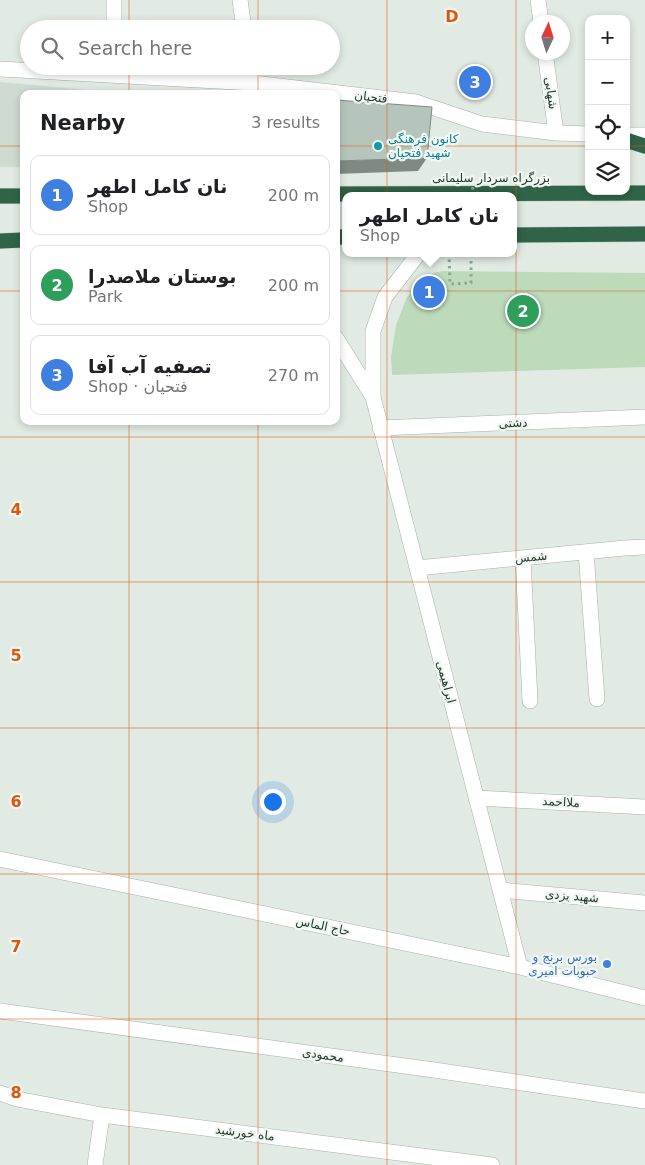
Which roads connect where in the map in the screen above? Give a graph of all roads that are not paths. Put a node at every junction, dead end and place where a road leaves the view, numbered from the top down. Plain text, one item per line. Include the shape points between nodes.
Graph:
1 (114, 0) edge
2 (240, 0) edge
3 (538, 0) edge
4 (540, 15) edge
5 (114, 20) edge
6 (243, 20) edge
7 (546, 60) edge
8 (0, 69) edge
9 (20, 69) edge
10 (157, 75) edge
11 (252, 75) edge
12 (253, 84) junction
13 (307, 90) edge
14 (340, 94) edge
15 (556, 133) junction
16 (585, 134) edge
17 (630, 135) edge
18 (645, 135) edge
19 (630, 141) edge
20 (645, 146) edge
21 (517, 193) edge
22 (645, 193) edge
23 (0, 196) edge
24 (20, 196) edge
25 (645, 234) edge
26 (517, 235) edge
27 (20, 240) edge
28 (0, 241) edge
29 (416, 257) edge
30 (340, 345) edge
31 (372, 397) junction
32 (645, 417) edge
33 (380, 428) junction
34 (645, 547) edge
35 (586, 552) junction
36 (523, 558) junction
37 (417, 568) junction
38 (597, 699) dead end
39 (530, 701) dead end
40 (476, 798) junction
41 (645, 807) edge
42 (0, 859) edge
43 (500, 890) junction
44 (645, 903) edge
45 (520, 967) junction
46 (645, 998) edge
47 (0, 1011) edge
48 (0, 1092) edge
49 (645, 1102) edge
50 (102, 1115) junction
51 (95, 1165) edge
52 (492, 1165) edge

1 - 5 street
2 - 6 street
3 - 4 street
7 - 15 street, شهابی
8 - 9 street, فتحیان
10 - 12 street, فتحیان
11 - 12 street
12 - 13 street, فتحیان
14 - 15 street, فتحیان via 416,102 482,124
15 - 16 street, فتحیان
17 - 18 street
19 - 20 highway
21 - 22 highway, بزرگراه سردار سلیمانی
23 - 24 highway
25 - 26 highway
27 - 28 highway
29 - 31 street via 386,297 373,331
30 - 31 street
31 - 33 street, ابراهیمی
32 - 33 street, دشتی
33 - 37 street, ابراهیمی
34 - 35 street, شمس
35 - 36 street, شمس
35 - 38 street
36 - 37 street, شمس
36 - 39 street
37 - 40 street, ابراهیمی
40 - 41 street, ملااحمد
40 - 43 street, ابراهیمی
42 - 45 street, حاج الماس
43 - 44 street, شهید یزدی
43 - 45 street, ابراهیمی
45 - 46 street, حاج الماس
47 - 49 street, محمودی
48 - 50 street, ماه خورشید via 17,1099
50 - 51 street
50 - 52 street, ماه خورشید

